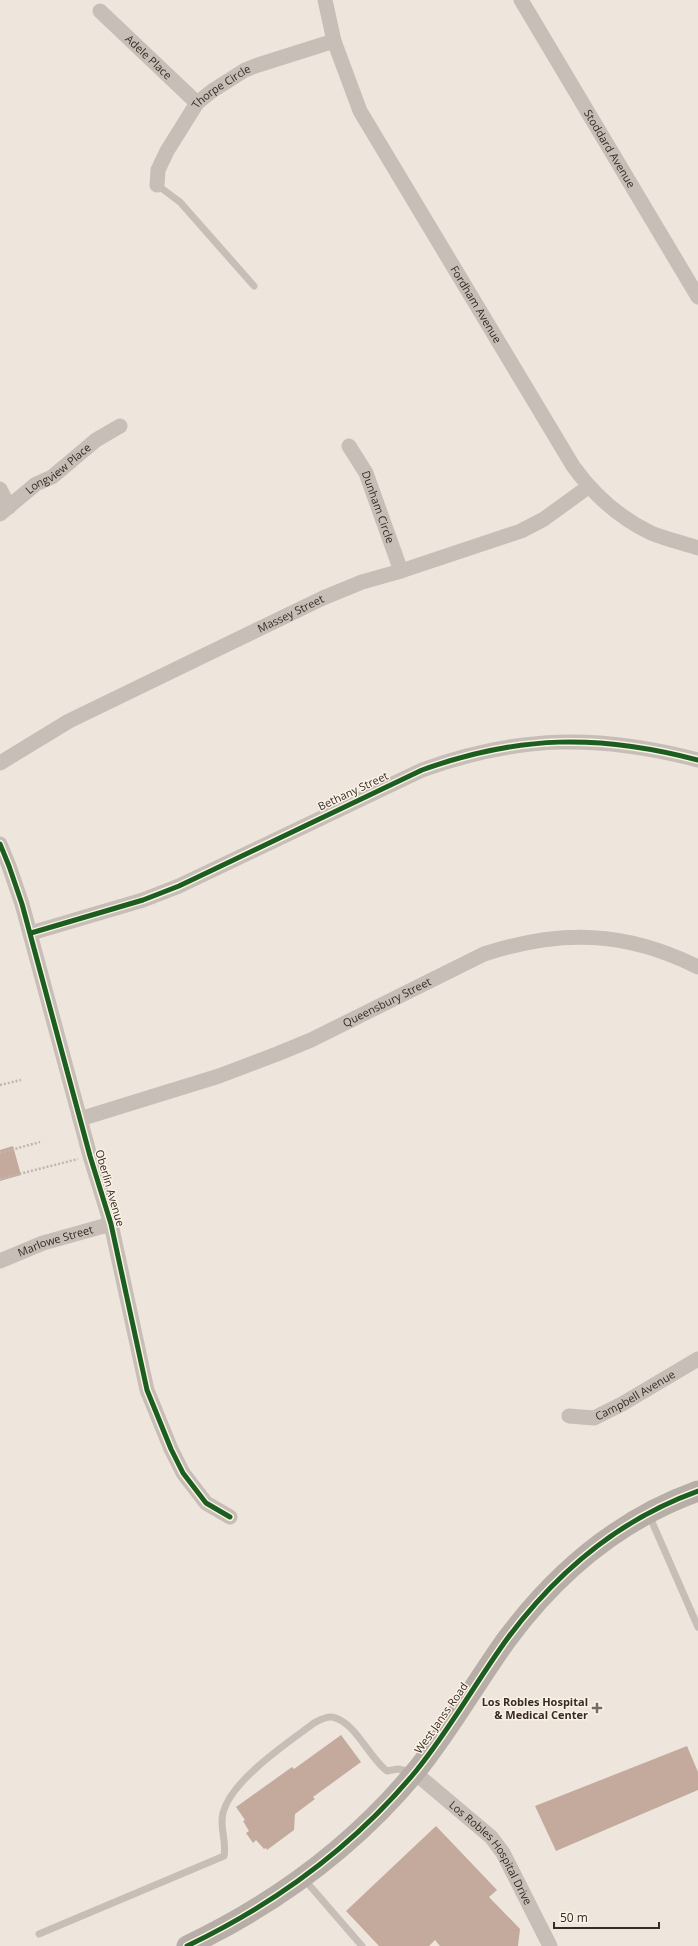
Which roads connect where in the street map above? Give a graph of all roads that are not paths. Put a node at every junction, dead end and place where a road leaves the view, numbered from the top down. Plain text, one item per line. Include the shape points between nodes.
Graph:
1 (325, 0) edge
2 (521, 0) edge
3 (100, 11) dead end
4 (334, 41) junction
5 (198, 103) junction
6 (157, 185) joint
7 (254, 286) dead end
8 (698, 297) edge
9 (120, 426) dead end
10 (349, 446) dead end
11 (588, 487) junction
12 (0, 489) edge
13 (5, 511) edge
14 (698, 548) edge
15 (401, 572) junction
16 (698, 760) edge
17 (0, 763) edge
18 (0, 844) edge
19 (31, 933) junction
20 (698, 967) edge
21 (80, 1118) junction
22 (111, 1224) junction
23 (0, 1261) edge
24 (698, 1359) edge
25 (569, 1416) dead end
26 (698, 1491) edge
27 (648, 1513) junction
28 (230, 1517) dead end
29 (698, 1627) edge
30 (414, 1772) junction
31 (303, 1878) junction
32 (39, 1934) dead end
33 (187, 1946) edge
34 (362, 1946) edge
35 (550, 1946) edge

1 - 4 street, Fordham Avenue
2 - 8 street, Stoddard Avenue
3 - 5 street, Adele Place
4 - 5 street, Thorpe Circle via 245,70
4 - 11 street, Fordham Avenue via 360,111
5 - 6 street, Thorpe Circle via 167,151 158,170
6 - 7 lane via 180,202
9 - 13 street, Longview Place via 96,440 52,477 36,484
10 - 15 street, Dunham Circle via 366,474
11 - 14 street, Fordham Avenue via 625,517 651,532
11 - 15 street, Massey Street via 544,519 521,531
12 - 13 street
15 - 17 street, Massey Street via 362,582 322,598 69,721
16 - 19 street, Bethany Street via 628,745 572,742 531,743 450,760 422,770 179,886 143,900
18 - 19 street, Oberlin Avenue
19 - 21 street, Oberlin Avenue
20 - 21 street, Queensbury Street via 650,947 627,940 607,938 554,938 502,948 484,954 278,1054 219,1076
21 - 22 street, Oberlin Avenue
22 - 23 street, Marlowe Street via 43,1243
22 - 28 street, Oberlin Avenue via 147,1390 158,1418 183,1473 206,1503
24 - 25 street, Campbell Avenue via 594,1418
26 - 27 main road, West Janss Road
27 - 29 lane
27 - 30 main road, West Janss Road via 600,1544 549,1588 507,1639 446,1730
30 - 31 main road, West Janss Road via 359,1831
30 - 32 lane via 387,1771 346,1724 331,1717 324,1718 265,1761 234,1793 223,1812 224,1856
30 - 35 street, Los Robles Hospital Drive via 491,1837 503,1853
31 - 33 main road, West Janss Road via 233,1923
31 - 34 lane

